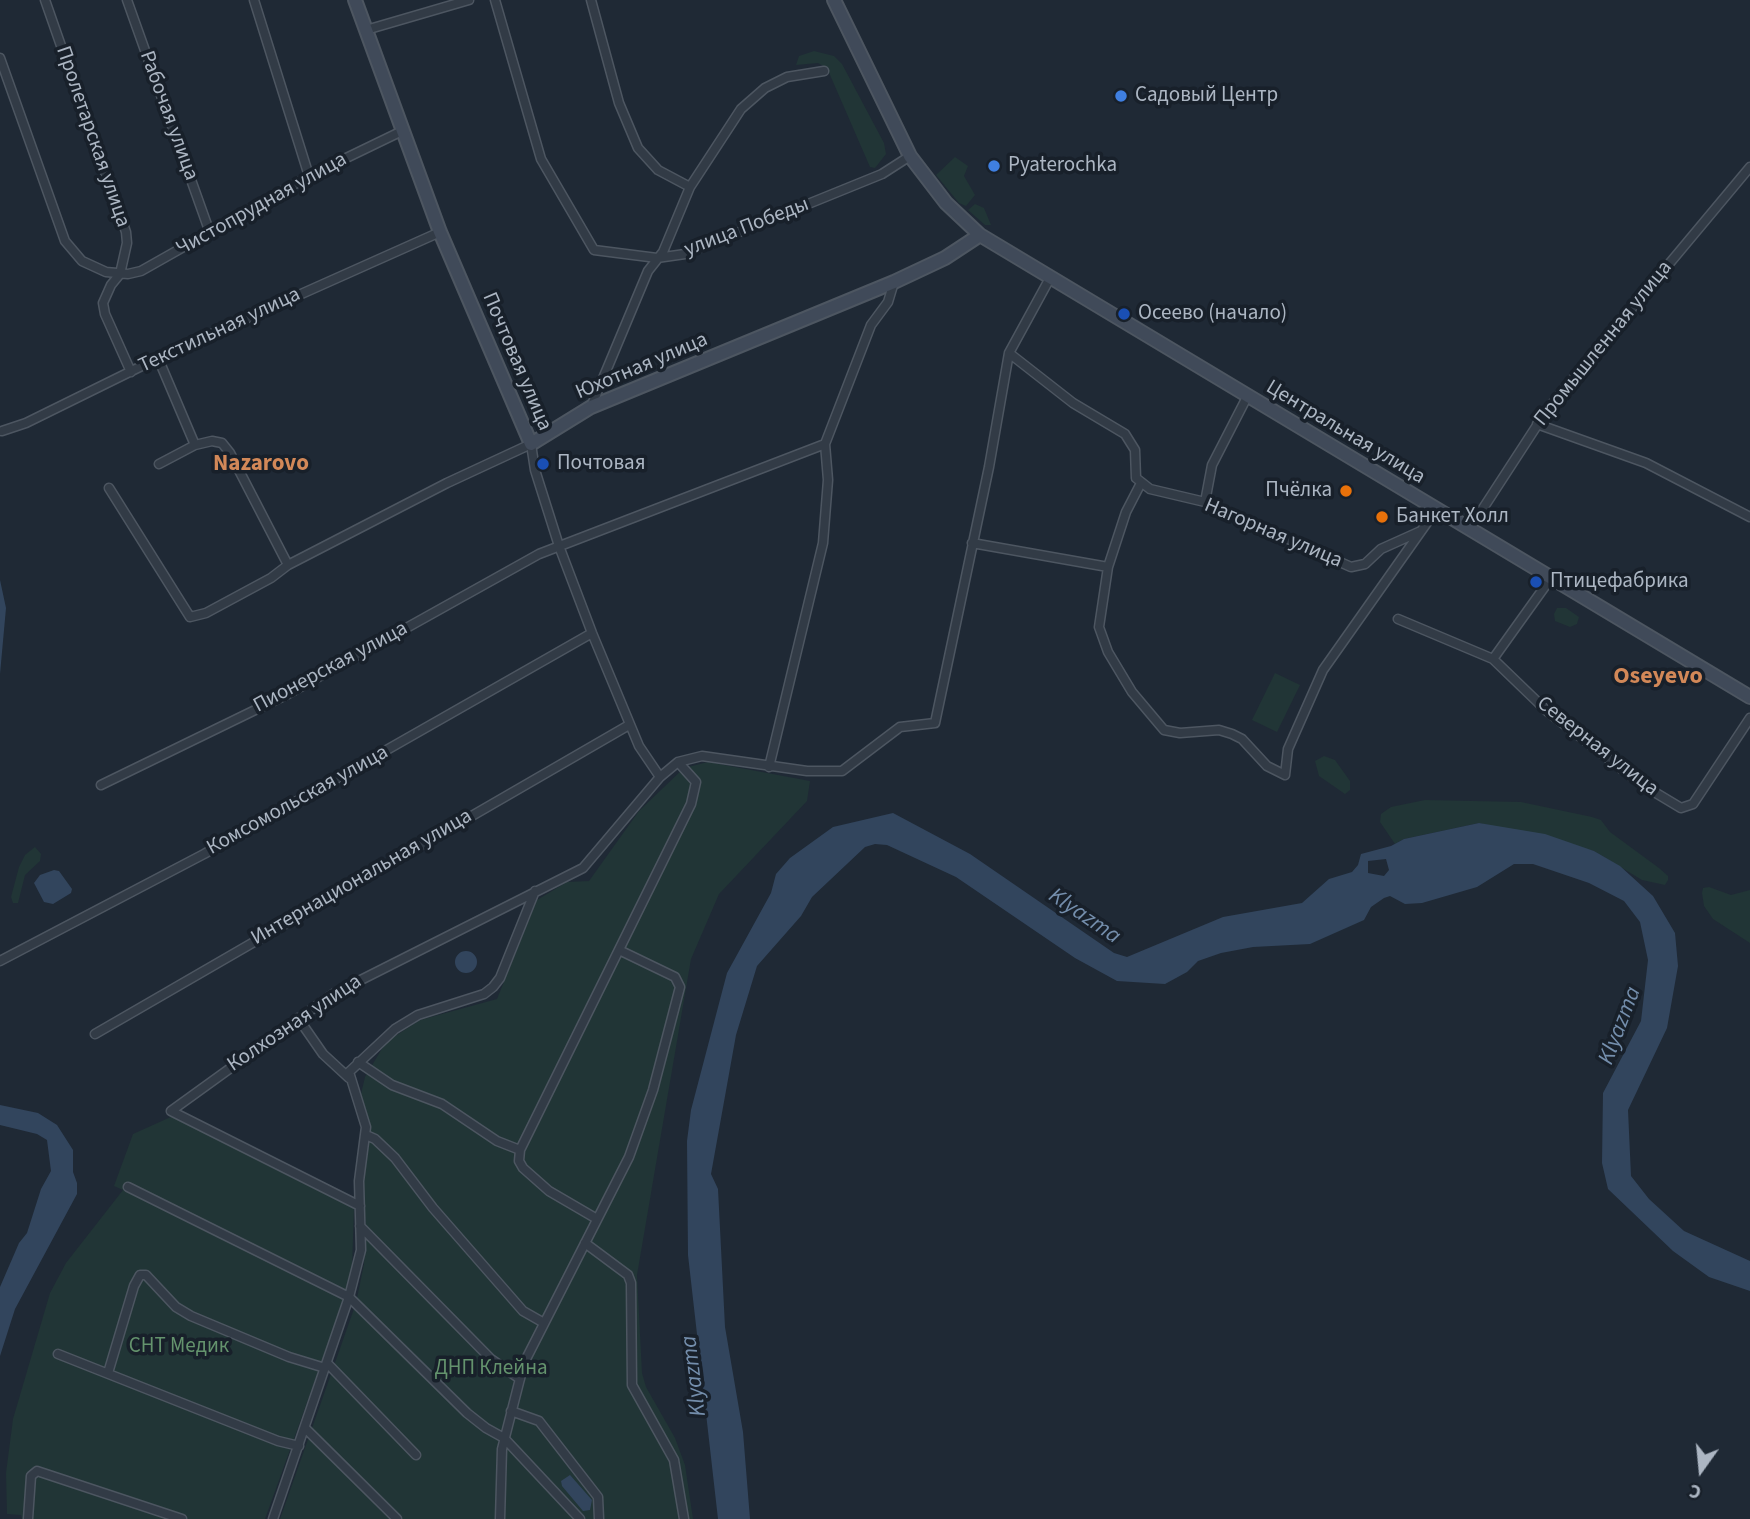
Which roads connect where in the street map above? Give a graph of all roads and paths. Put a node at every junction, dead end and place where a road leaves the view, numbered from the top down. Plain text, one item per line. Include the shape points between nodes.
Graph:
1 (45, 0) edge
2 (127, 0) edge
3 (254, 0) edge
4 (355, 0) edge
5 (469, 0) edge
6 (495, 0) edge
7 (591, 0) edge
8 (834, 0) edge
9 (366, 30) junction
10 (0, 58) edge
11 (824, 71) dead end
12 (402, 131) junction
13 (910, 156) junction
14 (1750, 167) edge
15 (309, 176) junction
16 (690, 187) junction
17 (440, 232) junction
18 (210, 233) junction
19 (980, 235) junction
20 (657, 258) junction
21 (120, 274) junction
22 (1050, 278) junction
23 (894, 282) junction
24 (1009, 353) junction
25 (158, 358) junction
26 (131, 372) junction
27 (1247, 397) junction
28 (590, 407) junction
29 (1537, 424) junction
30 (2, 431) dead end
31 (531, 444) junction
32 (825, 444) junction
33 (195, 445) junction
34 (159, 464) dead end
35 (1141, 483) junction
36 (109, 488) dead end
37 (1205, 502) junction
38 (1436, 510) junction
39 (1750, 517) edge
40 (1425, 529) junction
41 (1469, 530) junction
42 (972, 543) junction
43 (559, 546) junction
44 (288, 565) junction
45 (1108, 567) junction
46 (1551, 578) junction
47 (1398, 619) dead end
48 (592, 633) junction
49 (1493, 659) junction
50 (1750, 697) edge
51 (1750, 718) edge
52 (629, 725) junction
53 (678, 762) junction
54 (773, 767) junction
55 (660, 777) junction
56 (101, 785) dead end
57 (535, 891) junction
58 (619, 950) junction
59 (0, 961) edge
60 (298, 1018) junction
61 (95, 1034) dead end
62 (358, 1062) junction
63 (349, 1078) junction
64 (366, 1135) junction
65 (520, 1150) junction
66 (128, 1186) dead end
67 (360, 1206) junction
68 (597, 1219) junction
69 (360, 1226) junction
70 (585, 1244) junction
71 (349, 1297) junction
72 (544, 1323) junction
73 (58, 1354) dead end
74 (326, 1366) junction
75 (108, 1373) junction
76 (520, 1378) junction
77 (511, 1411) junction
78 (305, 1428) junction
79 (504, 1438) junction
80 (299, 1446) junction
81 (416, 1455) dead end
82 (28, 1519) edge
83 (182, 1519) edge
84 (273, 1519) edge
85 (397, 1519) edge
86 (500, 1519) edge
87 (580, 1519) edge
88 (599, 1519) edge
89 (684, 1519) edge

1 - 21 street, Пролетарская улица via 125,232
2 - 18 street, Рабочая улица
3 - 15 street
4 - 9 main road, Почтовая улица
5 - 9 street
6 - 20 street, улица Победы via 534,141 590,246 599,252
7 - 16 street via 634,140 658,170
8 - 13 main road, Центральная улица
9 - 12 main road, Почтовая улица
10 - 21 street via 65,241 92,268
11 - 16 street via 787,77 751,98
12 - 15 street, Чистопрудная улица
12 - 17 main road, Почтовая улица
13 - 19 main road, Центральная улица via 946,203
13 - 20 street, улица Победы via 882,174 685,254
14 - 29 street, Промышленная улица
15 - 18 street, Чистопрудная улица
16 - 20 street
17 - 25 street, Текстильная улица
17 - 31 main road, Почтовая улица
18 - 21 street, Чистопрудная улица via 141,271
19 - 22 main road, Центральная улица
19 - 23 main road, Юхотная улица
20 - 28 street
21 - 26 street, Пролетарская улица via 103,303
22 - 24 street
22 - 27 main road, Центральная улица
23 - 28 main road, Юхотная улица
23 - 32 street via 888,302 871,325
24 - 35 street via 1125,434 1135,450 1134,471
24 - 42 street
25 - 26 street, Текстильная улица
25 - 33 street
26 - 30 street, Текстильная улица
27 - 37 street via 1212,465
27 - 38 main road, Центральная улица
28 - 31 main road, Юхотная улица
29 - 39 street via 1646,463
29 - 41 street, Промышленная улица
31 - 43 street, Почтовая улица
31 - 44 street, Юхотная улица
32 - 43 street, Пионерская улица
32 - 54 street via 828,481 822,543
33 - 34 street
33 - 44 street via 212,440 230,453
35 - 37 street, Нагорная улица
35 - 45 street
36 - 44 street, Юхотная улица via 190,617 206,613
37 - 40 street, Нагорная улица via 1351,568
38 - 40 street
38 - 41 main road, Центральная улица
40 - 45 street via 1323,670 1288,749 1285,775 1267,766 1232,734 1203,729 1172,733 1132,692 1101,635
41 - 46 main road, Центральная улица
42 - 45 street
42 - 54 street via 935,723 900,727 842,771
43 - 48 street, Почтовая улица
43 - 56 street, Пионерская улица via 288,694
46 - 49 street
46 - 50 main road, Центральная улица
47 - 49 street, Северная улица
48 - 52 street, Почтовая улица
48 - 59 street, Комсомольская улица via 204,854
49 - 51 street, Северная улица via 1548,712 1641,784 1681,808 1693,804
52 - 55 street, Почтовая улица
52 - 61 street, Интернациональная улица
53 - 54 street via 702,756
53 - 55 street
53 - 58 street via 691,774 697,790
55 - 57 street, Колхозная улица via 591,861
57 - 60 street, Колхозная улица via 353,982
57 - 62 street via 493,987 418,1015
58 - 65 street
58 - 68 street via 675,978 680,987 653,1090 629,1157
60 - 63 street via 323,1054
60 - 67 street, Колхозная улица via 171,1111
62 - 63 street
62 - 65 street via 392,1085 442,1104 497,1141
63 - 64 street
64 - 67 street
64 - 72 street via 395,1158 523,1311
65 - 68 street via 523,1168 549,1191
66 - 71 street
67 - 69 street
68 - 70 street
69 - 71 street via 361,1250
69 - 76 street via 491,1359
70 - 72 street
70 - 89 street via 628,1275 631,1283 632,1385 674,1460
71 - 74 street
71 - 79 street via 467,1413
72 - 76 street
73 - 75 street
74 - 75 street via 289,1357 191,1315 176,1307 146,1275 140,1275
74 - 78 street
74 - 81 street
75 - 80 street
76 - 77 street
77 - 79 street
77 - 88 street via 539,1420 598,1497
78 - 80 street
78 - 85 street
79 - 86 street
79 - 87 street
80 - 84 street
82 - 83 street via 31,1476 37,1471

